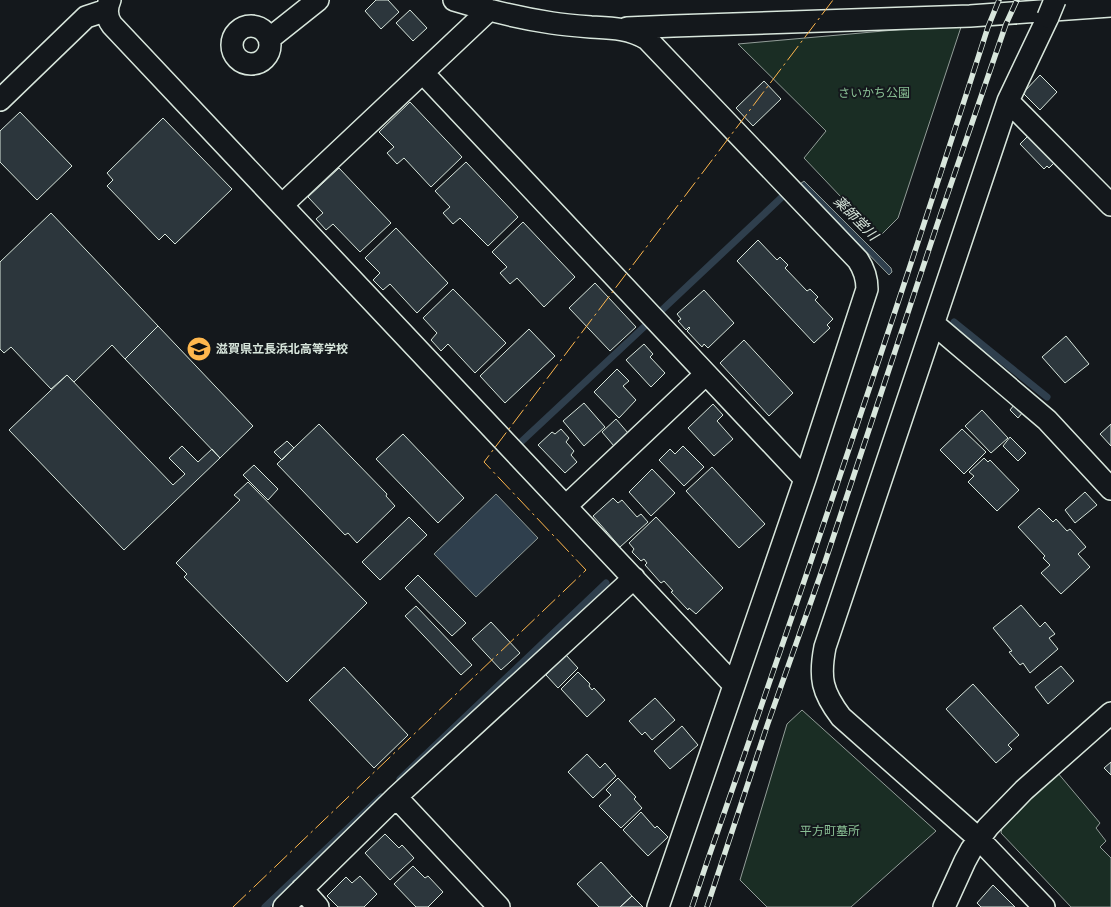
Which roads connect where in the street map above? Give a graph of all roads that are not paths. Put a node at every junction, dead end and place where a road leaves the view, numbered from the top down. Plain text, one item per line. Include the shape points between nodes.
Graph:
1 (318, 0) edge
2 (454, 0) edge
3 (109, 5) edge
4 (1111, 6) edge
5 (1052, 9) edge
6 (489, 10) junction
7 (619, 29) junction
8 (269, 39) dead end
9 (423, 73) junction
10 (0, 100) edge
11 (1008, 101) junction
12 (282, 205) junction
13 (1111, 205) edge
14 (934, 324) junction
15 (706, 374) junction
16 (805, 479) junction
17 (1111, 489) edge
18 (566, 506) junction
19 (634, 578) junction
20 (734, 685) junction
21 (1111, 713) edge
22 (396, 797) junction
23 (979, 839) junction
24 (302, 890) junction
25 (284, 907) edge
26 (318, 907) edge
27 (499, 907) edge
28 (658, 907) edge
29 (944, 907) edge
30 (1044, 907) edge

1 - 8 street
2 - 6 street
3 - 10 street via 86,17
3 - 12 street via 107,15 112,25
4 - 7 street via 970,16
5 - 11 street
6 - 7 street via 551,23
6 - 9 street
7 - 16 street via 640,35 652,44 858,260 864,271 867,289
9 - 12 street
9 - 15 street
11 - 13 street
11 - 14 street
12 - 18 street
14 - 17 street via 1047,420
14 - 23 street via 825,648 823,684 841,717
15 - 16 street
15 - 18 street
16 - 20 street
18 - 19 street
19 - 20 street
19 - 22 street
20 - 28 street
21 - 23 street via 1017,796
22 - 24 street
22 - 27 street
23 - 29 street
23 - 30 street
24 - 25 street
24 - 26 street

